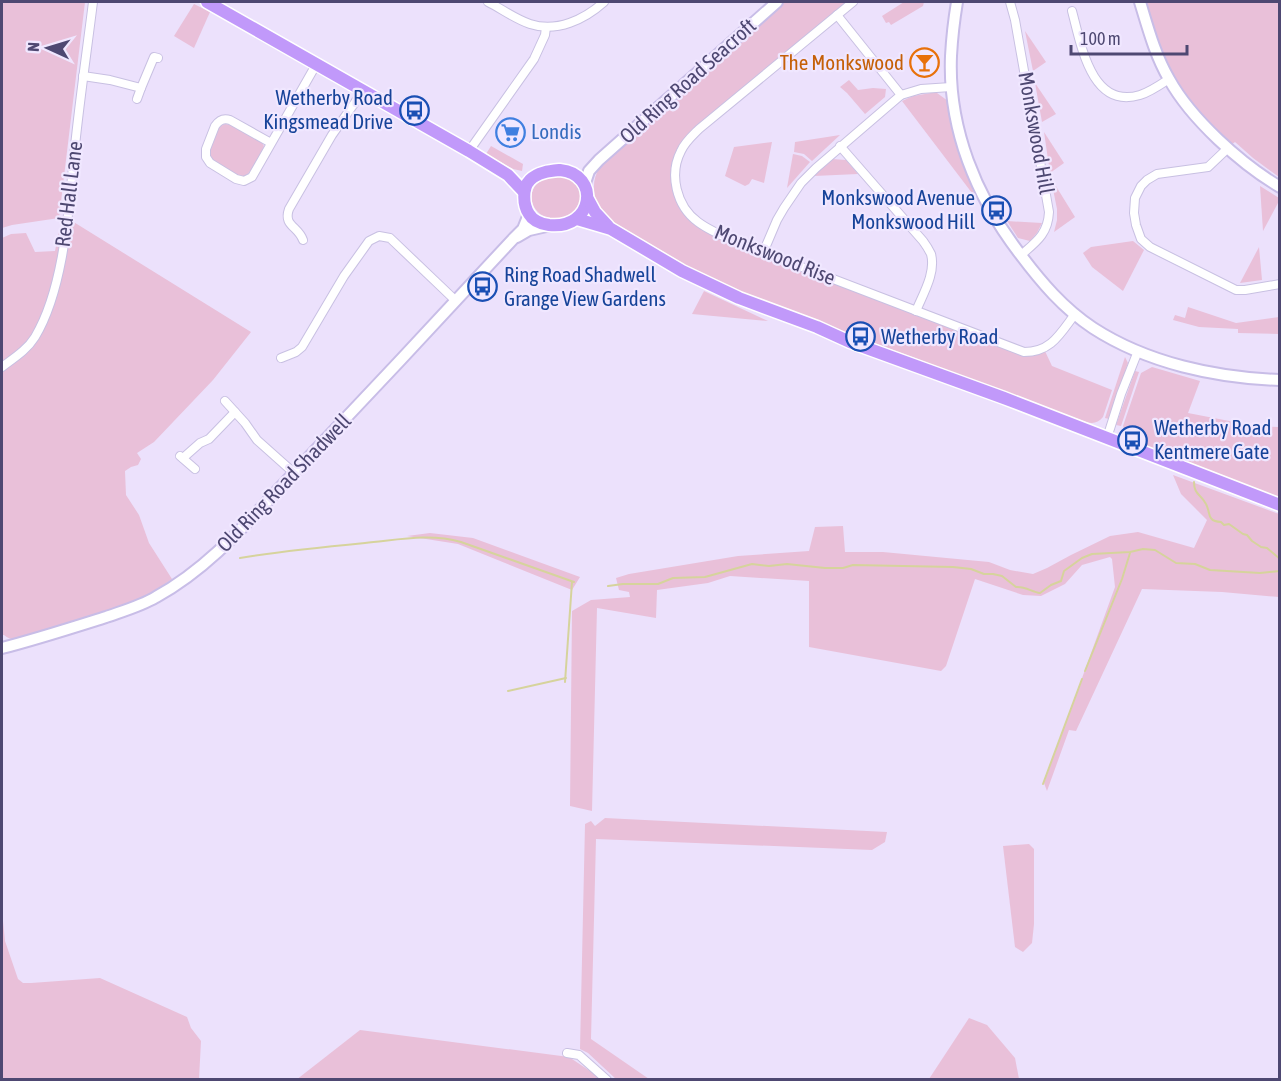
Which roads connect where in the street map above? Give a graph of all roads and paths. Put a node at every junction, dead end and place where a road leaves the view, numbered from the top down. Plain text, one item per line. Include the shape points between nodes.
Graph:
1 (93, 2) edge
2 (207, 2) edge
3 (488, 2) edge
4 (604, 2) edge
5 (777, 2) edge
6 (853, 2) edge
7 (957, 2) edge
8 (1010, 2) edge
9 (1140, 2) edge
10 (1072, 11) dead end
11 (837, 15) junction
12 (546, 27) junction
13 (158, 58) dead end
14 (316, 63) junction
15 (83, 76) junction
16 (1169, 79) junction
17 (951, 87) junction
18 (141, 88) junction
19 (363, 91) junction
20 (901, 95) junction
21 (137, 99) dead end
22 (271, 143) junction
23 (840, 146) junction
24 (1228, 148) junction
25 (469, 151) junction
26 (599, 160) junction
27 (570, 171) junction
28 (508, 175) junction
29 (534, 176) junction
30 (584, 186) junction
31 (1280, 188) edge
32 (524, 192) junction
33 (588, 199) junction
34 (529, 214) junction
35 (578, 219) junction
36 (551, 225) junction
37 (611, 229) junction
38 (514, 238) junction
39 (303, 240) dead end
40 (764, 253) junction
41 (1021, 255) junction
42 (1280, 284) edge
43 (456, 301) junction
44 (916, 311) junction
45 (1075, 314) junction
46 (1138, 351) junction
47 (280, 358) dead end
48 (2, 367) edge
49 (1280, 380) edge
50 (225, 400) dead end
51 (235, 412) junction
52 (1107, 438) junction
53 (195, 469) dead end
54 (294, 473) junction
55 (1280, 505) edge
56 (2, 648) edge
57 (567, 1053) dead end
58 (607, 1080) edge

1 - 15 street, Red Hall Lane
2 - 14 main road
3 - 12 street via 532,25
4 - 12 street via 573,21
5 - 26 main road, Old Ring Road Seacroft
6 - 11 street, Monkswood Rise
7 - 17 main road
8 - 41 street, Monkswood Hill via 1049,212 1041,237
9 - 16 main road
10 - 16 street via 1090,71 1106,90 1133,96
11 - 20 street
11 - 40 street, Monkswood Rise via 699,129 678,157 676,186 686,211 708,228
12 - 25 street via 534,59
13 - 18 street via 154,57
14 - 19 main road
14 - 22 street
15 - 18 street
15 - 48 street, Red Hall Lane via 66,226 51,302 34,338
16 - 24 main road via 1192,111
17 - 20 street via 921,88
17 - 41 main road via 962,145 975,180 991,212
18 - 21 street
19 - 25 main road
19 - 39 street via 288,209 288,222
20 - 23 street
22 - 22 street via 252,177 244,181 210,163 206,156 215,126 223,119
23 - 40 street via 792,195
23 - 44 street via 930,252 930,275
24 - 31 main road
24 - 42 street via 1209,167 1157,174 1141,186 1134,198 1141,239 1236,290
25 - 28 main road
26 - 27 main road, Old Ring Road Seacroft
26 - 30 main road, Old Ring Road Seacroft via 589,171
27 - 29 main road
27 - 30 main road
28 - 29 main road
28 - 32 main road
29 - 32 main road
30 - 33 main road
32 - 34 main road
33 - 35 main road
33 - 37 main road
34 - 36 main road via 540,223
34 - 38 main road, Old Ring Road Shadwell
35 - 36 main road
35 - 37 main road
36 - 38 main road, Old Ring Road Shadwell
37 - 52 main road via 682,271 739,298
38 - 43 main road, Old Ring Road Shadwell
40 - 44 street, Monkswood Rise
41 - 45 main road via 1056,299
43 - 47 street via 390,238 379,236 369,241 344,276 302,347
43 - 54 main road, Old Ring Road Shadwell
44 - 45 street, Monkswood Rise via 1024,352 1035,352 1053,343
45 - 46 main road
46 - 49 main road via 1224,375
46 - 52 street
50 - 51 street
51 - 53 street via 208,439 181,457
51 - 54 street via 257,440
52 - 55 main road
54 - 56 main road, Old Ring Road Shadwell via 219,552 176,585 132,608
57 - 58 street via 579,1055

